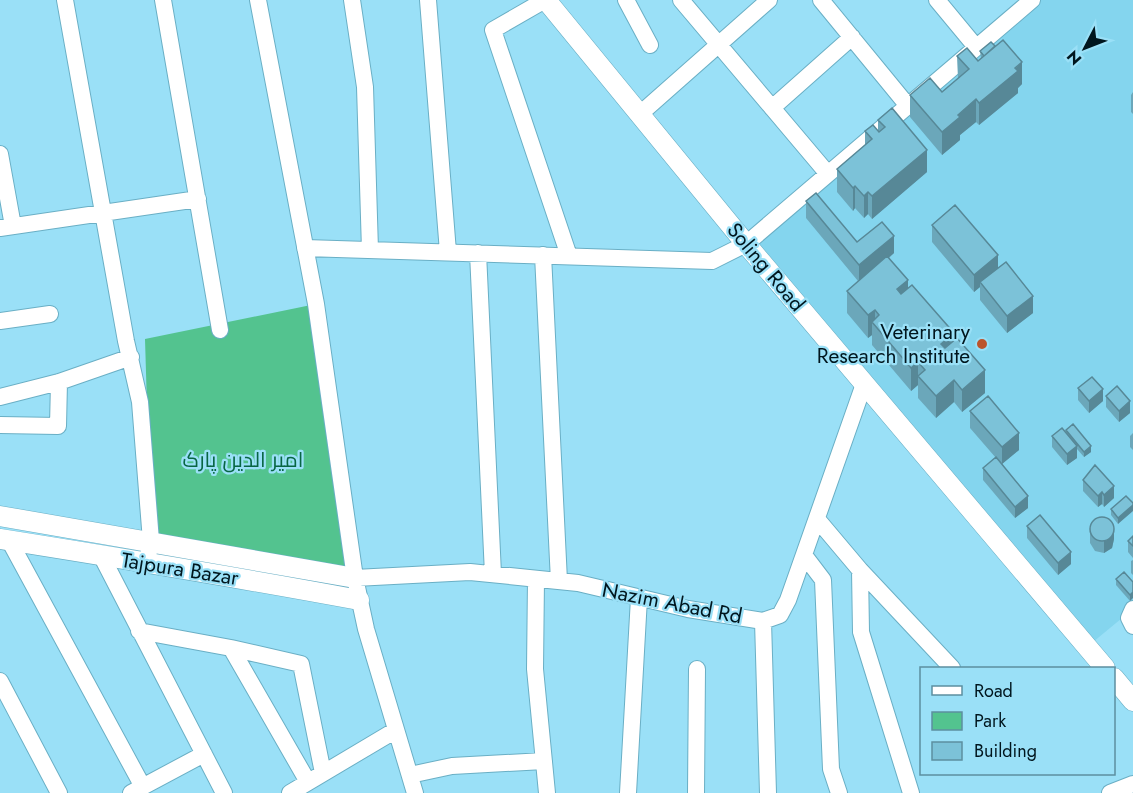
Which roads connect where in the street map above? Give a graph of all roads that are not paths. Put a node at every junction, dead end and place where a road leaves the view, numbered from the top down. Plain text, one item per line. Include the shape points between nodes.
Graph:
1 (65, 0) edge
2 (163, 0) edge
3 (258, 0) edge
4 (352, 0) edge
5 (428, 0) edge
6 (545, 0) edge
7 (626, 0) edge
8 (681, 0) edge
9 (769, 0) edge
10 (821, 0) edge
11 (937, 0) edge
12 (1032, 0) edge
13 (852, 37) junction
14 (650, 45) dead end
15 (718, 45) junction
16 (976, 47) junction
17 (908, 106) junction
18 (772, 108) junction
19 (640, 114) junction
20 (0, 154) edge
21 (828, 174) junction
22 (198, 199) junction
23 (103, 213) junction
24 (7, 227) edge
25 (746, 244) junction
26 (305, 248) junction
27 (370, 250) junction
28 (448, 252) junction
29 (478, 253) junction
30 (543, 255) junction
31 (569, 256) junction
32 (51, 314) dead end
33 (0, 321) edge
34 (220, 330) dead end
35 (131, 357) junction
36 (59, 382) junction
37 (864, 384) junction
38 (0, 397) edge
39 (0, 425) edge
40 (0, 516) edge
41 (817, 519) junction
42 (4, 539) edge
43 (151, 541) junction
44 (804, 555) junction
45 (102, 557) junction
46 (147, 561) junction
47 (860, 570) junction
48 (493, 574) junction
49 (355, 578) junction
50 (536, 579) junction
51 (559, 581) junction
52 (639, 598) junction
53 (359, 600) junction
54 (1133, 609) edge
55 (763, 621) junction
56 (1133, 626) edge
57 (139, 632) junction
58 (231, 648) junction
59 (950, 667) edge
60 (1103, 667) edge
61 (697, 669) dead end
62 (1115, 680) edge
63 (0, 681) edge
64 (1133, 701) edge
65 (396, 730) junction
66 (204, 754) junction
67 (544, 761) junction
68 (323, 773) junction
69 (410, 775) junction
70 (308, 782) junction
71 (1133, 784) edge
72 (137, 790) edge
73 (59, 793) edge
74 (224, 793) edge
75 (290, 793) edge
76 (415, 793) edge
77 (548, 793) edge
78 (628, 793) edge
79 (696, 793) edge
80 (768, 793) edge
81 (839, 793) edge
82 (912, 793) edge
83 (1110, 793) edge

1 - 23 street
2 - 22 street
3 - 26 street
4 - 27 street via 366,87
5 - 28 street
6 - 19 street, Soling Road
6 - 31 street via 493,30
7 - 14 street
8 - 15 street
9 - 15 street
10 - 13 street
11 - 16 street
12 - 16 street
13 - 17 street
13 - 18 street
15 - 18 street
15 - 19 street
16 - 17 street
17 - 21 street
18 - 21 street
19 - 25 street, Soling Road
20 - 24 street
21 - 25 street
22 - 23 street
22 - 34 street
23 - 24 street
23 - 35 street
25 - 31 street via 712,261
25 - 37 street, Soling Road
26 - 27 street
26 - 49 street
27 - 28 street
28 - 29 street
29 - 30 street
29 - 48 street
30 - 31 street
30 - 51 street
32 - 33 street
35 - 36 street
35 - 43 street via 140,402
36 - 38 street
36 - 39 street via 58,426
37 - 41 street, Nazim Abad Rd
37 - 60 street, Soling Road
40 - 43 street, Tajpura Bazar
41 - 44 street, Nazim Abad Rd
41 - 47 street
42 - 45 street, Tajpura Bazar
42 - 72 street
43 - 46 street
43 - 49 street, Tajpura Bazar
44 - 55 street, Nazim Abad Rd via 780,615
44 - 81 street via 823,580 831,769
45 - 46 street, Tajpura Bazar
45 - 57 street
46 - 53 street, Tajpura Bazar
47 - 59 street
47 - 82 street via 861,632
48 - 49 street, Nazim Abad Rd
48 - 50 street, Nazim Abad Rd
49 - 53 street
50 - 51 street, Nazim Abad Rd
50 - 67 street via 535,669
51 - 52 street, Nazim Abad Rd
52 - 55 street, Nazim Abad Rd
52 - 78 street
53 - 65 street
54 - 56 street via 1129,618
55 - 80 street
57 - 58 street
57 - 66 street
58 - 68 street via 301,664
58 - 70 street
61 - 79 street
62 - 64 street
63 - 73 street
65 - 68 street
65 - 69 street
66 - 72 street
66 - 74 street
67 - 69 street via 452,766
67 - 77 street
68 - 70 street
69 - 76 street
70 - 75 street
71 - 83 street

